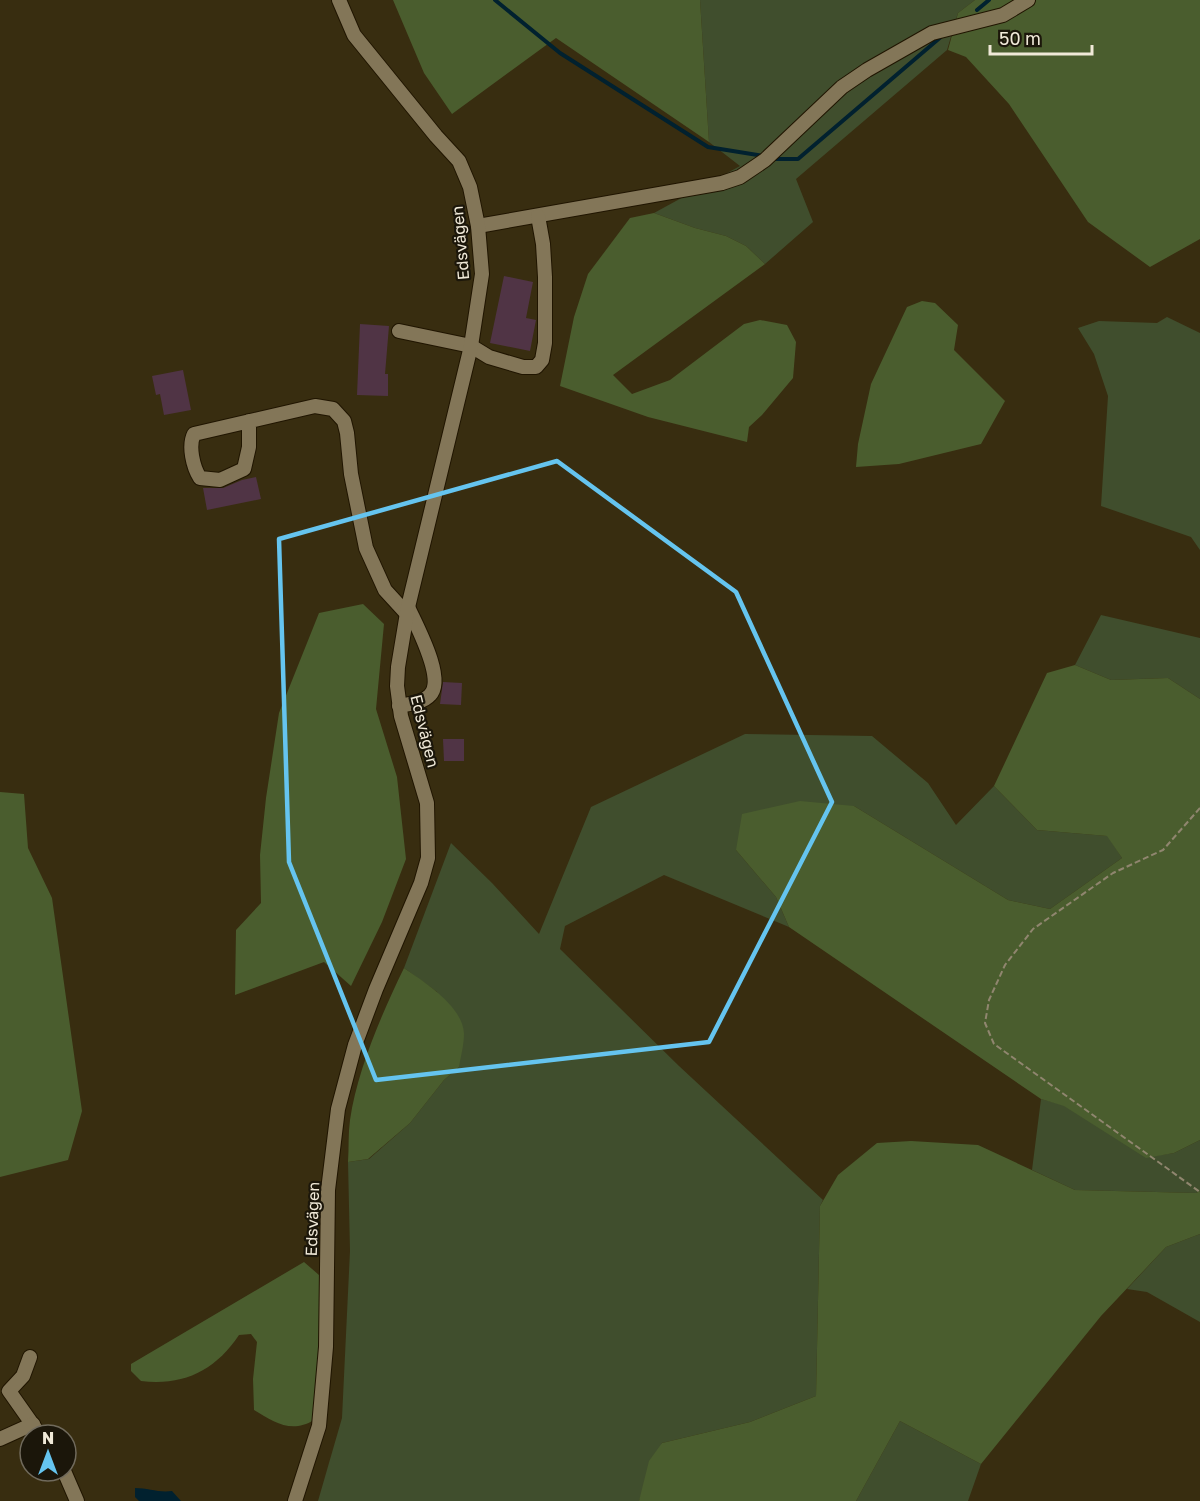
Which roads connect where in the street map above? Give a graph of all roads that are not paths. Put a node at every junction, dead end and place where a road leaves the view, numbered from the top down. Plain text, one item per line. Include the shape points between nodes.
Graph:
1 (339, 0) edge
2 (1028, 0) edge
3 (538, 216) junction
4 (478, 226) junction
5 (399, 331) dead end
6 (471, 346) junction
7 (249, 421) junction
8 (408, 610) junction
9 (399, 706) junction
10 (30, 1357) dead end
11 (32, 1423) edge
12 (18, 1435) edge
13 (0, 1439) edge
14 (69, 1483) edge
15 (77, 1501) edge
16 (295, 1501) edge

1 - 4 street, Edsvägen via 354,35 459,161 470,187
2 - 3 street via 1003,15 932,33 867,70 842,87 765,160 740,177
3 - 4 street
3 - 6 street via 545,277 542,360 536,367 523,367 489,357
4 - 6 street, Edsvägen via 482,274
5 - 6 street
6 - 8 street, Edsvägen
7 - 7 street via 194,434 194,469 200,478 220,480 244,469
7 - 8 street via 315,406 333,409 344,421 366,548 385,590
8 - 9 street, Edsvägen via 398,667
8 - 9 street via 433,668 435,683 432,694 425,699
9 - 16 street, Edsvägen via 427,803 428,858 355,1045 338,1109 328,1190 326,1347 319,1426
10 - 11 street via 23,1376 9,1391
12 - 13 street
14 - 15 street

